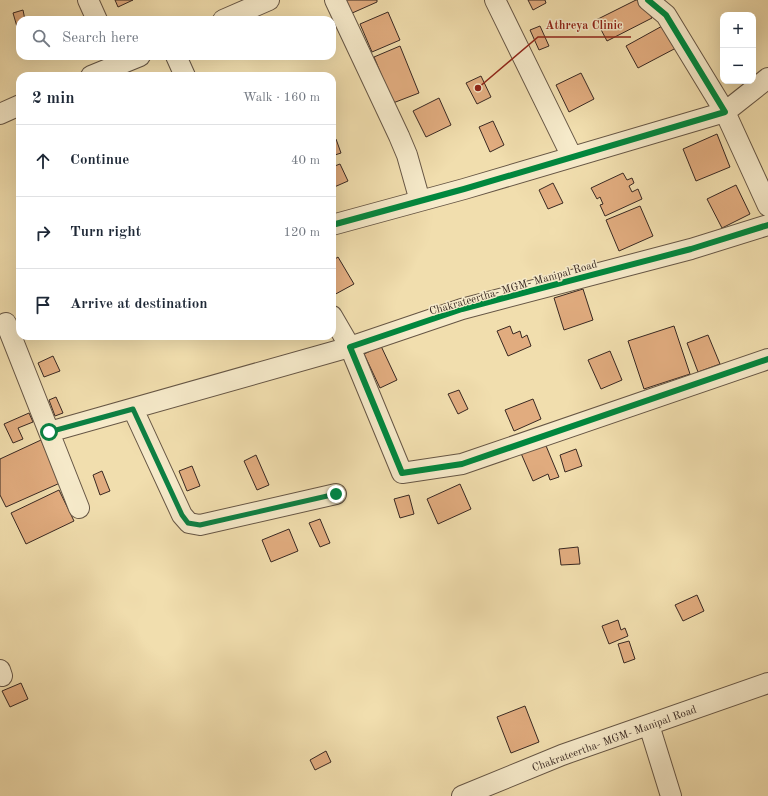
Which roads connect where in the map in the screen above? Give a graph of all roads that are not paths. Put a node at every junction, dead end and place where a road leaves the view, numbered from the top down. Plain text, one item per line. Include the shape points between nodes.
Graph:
1 (88, 0) edge
2 (268, 0) edge
3 (335, 0) edge
4 (495, 0) edge
5 (648, 0) edge
6 (94, 16) edge
7 (232, 16) edge
8 (178, 60) edge
9 (115, 61) edge
10 (97, 72) edge
11 (183, 72) edge
12 (768, 78) edge
13 (16, 107) edge
14 (725, 112) junction
15 (0, 114) edge
16 (572, 157) junction
17 (420, 201) junction
18 (768, 206) edge
19 (336, 224) edge
20 (768, 225) edge
21 (9, 322) edge
22 (336, 323) edge
23 (350, 347) junction
24 (768, 359) edge
25 (133, 409) junction
26 (49, 432) junction
27 (336, 494) dead end
28 (79, 508) dead end
29 (768, 683) edge
30 (649, 725) junction
31 (472, 794) edge
32 (671, 796) edge

1 - 6 street
2 - 7 street
3 - 17 street via 402,142
4 - 16 street
5 - 14 street via 666,15
8 - 11 street
9 - 10 street
12 - 14 street
13 - 15 street
14 - 16 street
14 - 18 street
16 - 17 street
17 - 19 street
20 - 23 street, Chakrateertha- MGM- Manipal Road via 691,249 462,309
21 - 26 street
22 - 23 street
23 - 24 street via 402,473 462,464
23 - 25 street, Chakrateertha- MGM- Manipal Road
25 - 26 street, Chakrateertha- MGM- Manipal Road
25 - 27 street via 188,523 200,525
26 - 28 street
29 - 30 street, Chakrateertha- MGM- Manipal Road
30 - 31 street, Chakrateertha- MGM- Manipal Road via 562,755
30 - 32 street

